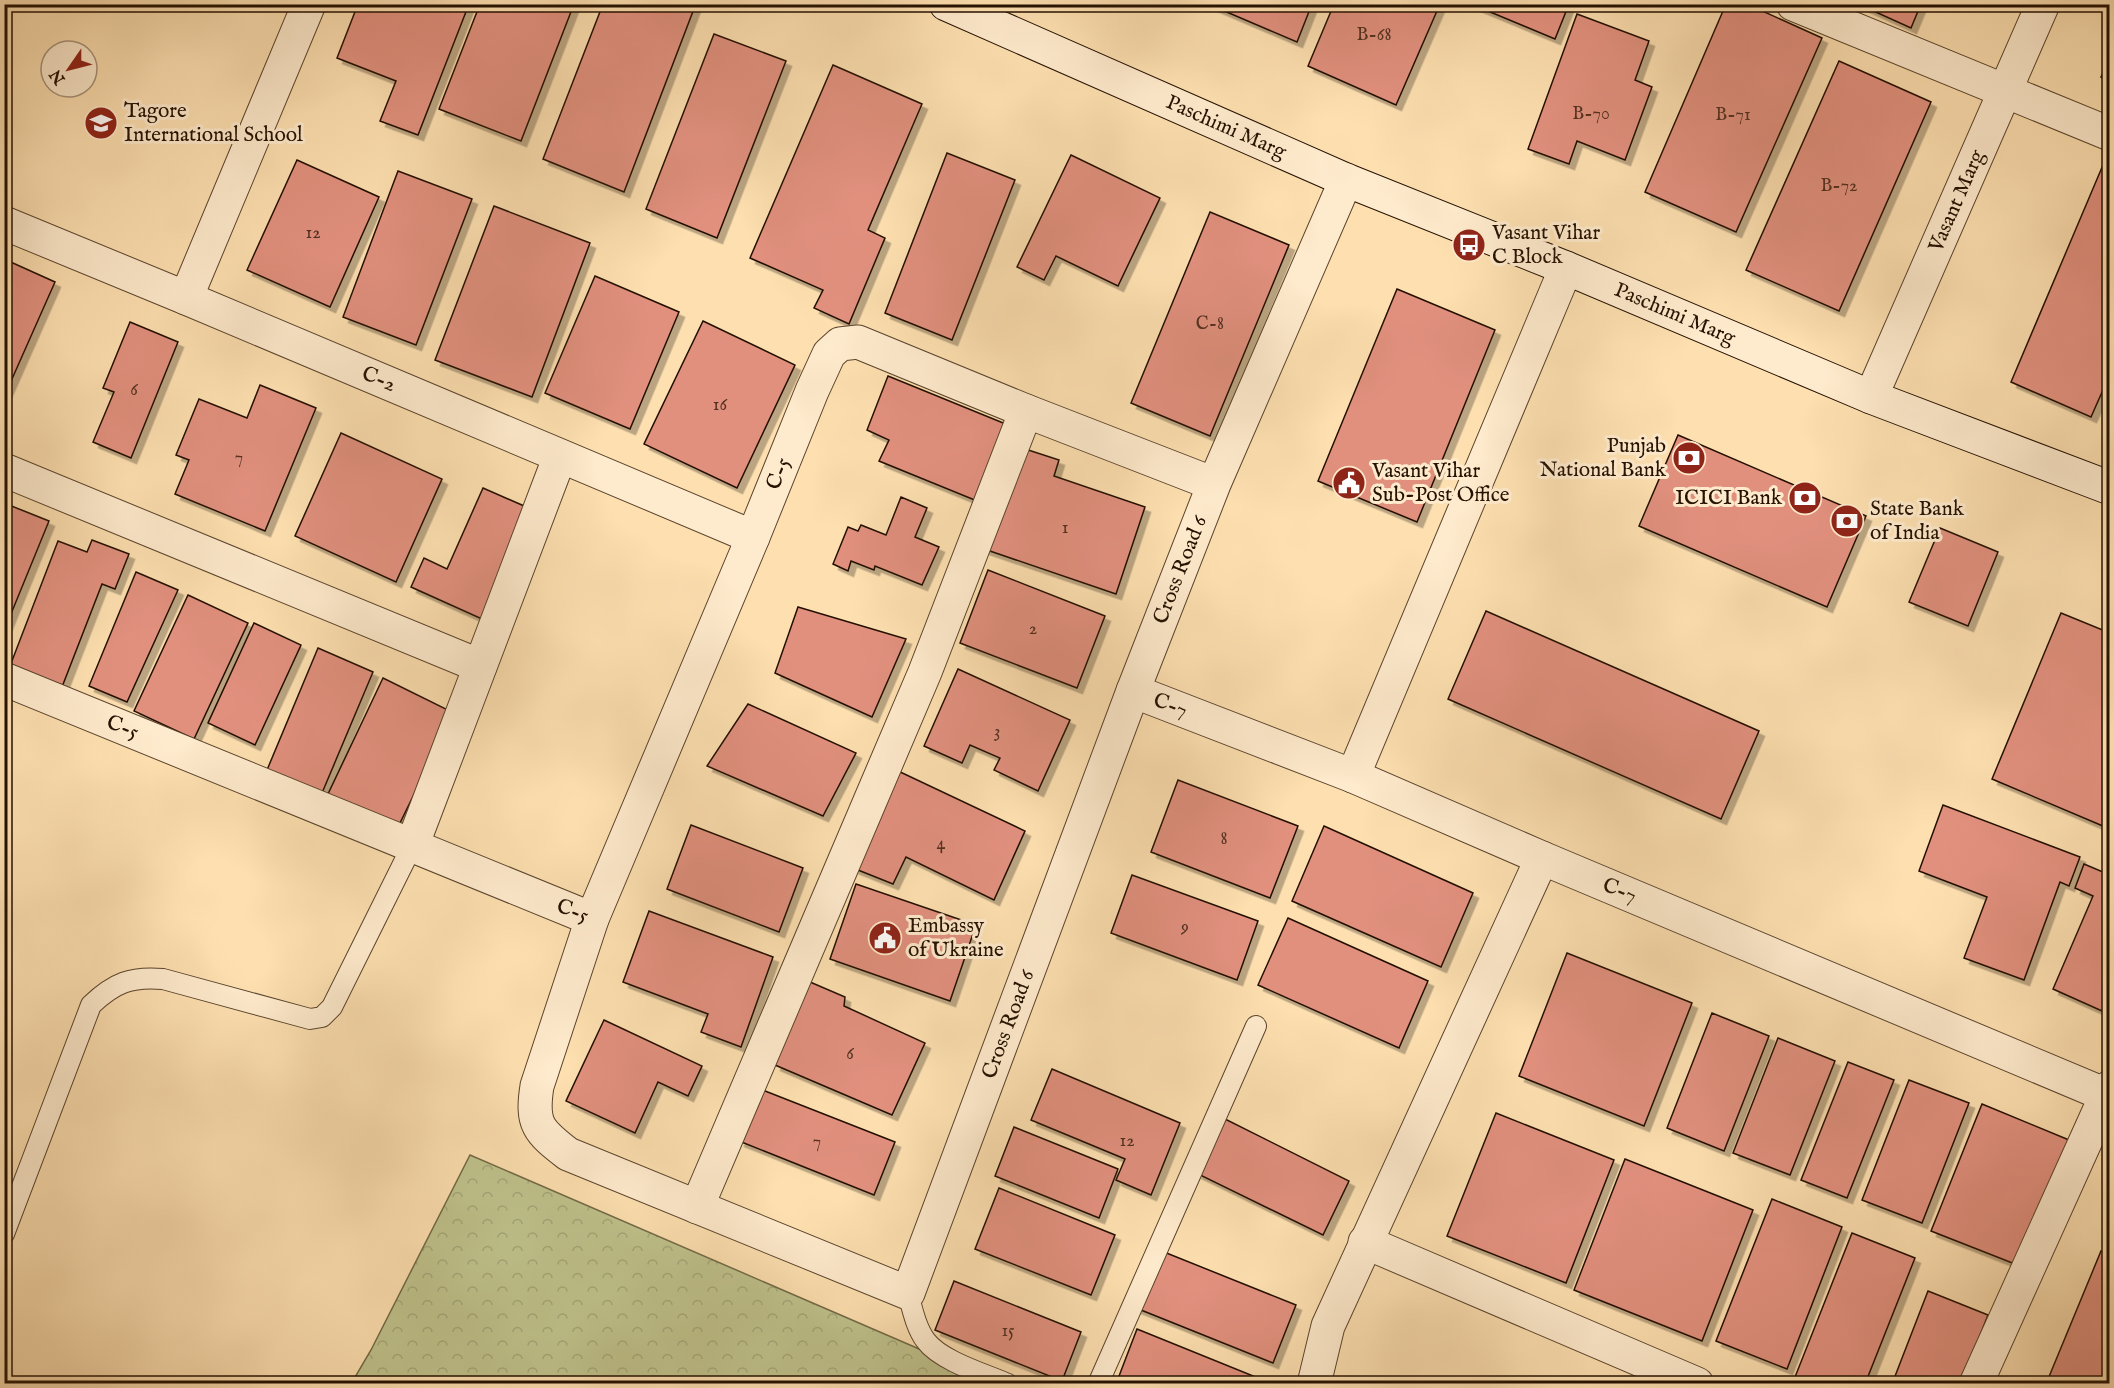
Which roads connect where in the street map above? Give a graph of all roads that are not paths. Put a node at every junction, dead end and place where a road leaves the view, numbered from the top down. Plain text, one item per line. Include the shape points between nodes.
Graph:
1 (309, 4) edge
2 (945, 4) edge
3 (1793, 4) edge
4 (2043, 4) edge
5 (988, 12) edge
6 (2006, 92) junction
7 (2109, 134) edge
8 (1346, 180) junction
9 (4, 223) edge
10 (1566, 268) junction
11 (186, 298) junction
12 (1871, 397) junction
13 (1026, 411) junction
14 (560, 456) junction
15 (4, 471) edge
16 (1215, 484) junction
17 (2109, 488) edge
18 (753, 537) junction
19 (480, 666) junction
20 (4, 679) edge
21 (1133, 691) junction
22 (1353, 776) junction
23 (412, 846) junction
24 (1542, 858) junction
25 (592, 919) junction
26 (1256, 1026) dead end
27 (2108, 1091) edge
28 (697, 1207) junction
29 (4, 1234) edge
30 (1365, 1242) junction
31 (908, 1293) junction
32 (1008, 1383) edge
33 (1098, 1383) edge
34 (1314, 1383) edge
35 (1697, 1383) edge
36 (1976, 1383) edge

1 - 11 street
2 - 5 street, Paschimi Marg
3 - 6 street
4 - 6 street, Vasant Marg
5 - 8 street, Paschimi Marg
6 - 7 street
6 - 12 street, Vasant Marg
8 - 10 street, Paschimi Marg
8 - 16 street, Cross Road 6
9 - 11 street, C-2
10 - 12 street, Paschimi Marg
10 - 22 street
11 - 14 street, C-2
12 - 17 street, Paschimi Marg
13 - 16 street
13 - 18 street, C-5 via 858,342 840,344 829,354 812,391
13 - 28 street via 925,672
14 - 18 street, C-2
14 - 19 street
15 - 19 street
16 - 21 street, Cross Road 6
18 - 25 street, C-5
19 - 23 street
20 - 23 street, C-5
21 - 22 street, C-7
21 - 31 street, Cross Road 6
22 - 24 street, C-7
23 - 25 street, C-5
23 - 29 lane via 332,1007 322,1017 310,1019 148,978 131,979 108,989 91,1005
24 - 27 street, C-7
24 - 30 street
25 - 28 street via 537,1086 537,1126 568,1154
26 - 33 lane
27 - 36 street
28 - 31 street
30 - 34 street via 1328,1326
30 - 35 street
31 - 32 lane via 918,1326 939,1354

